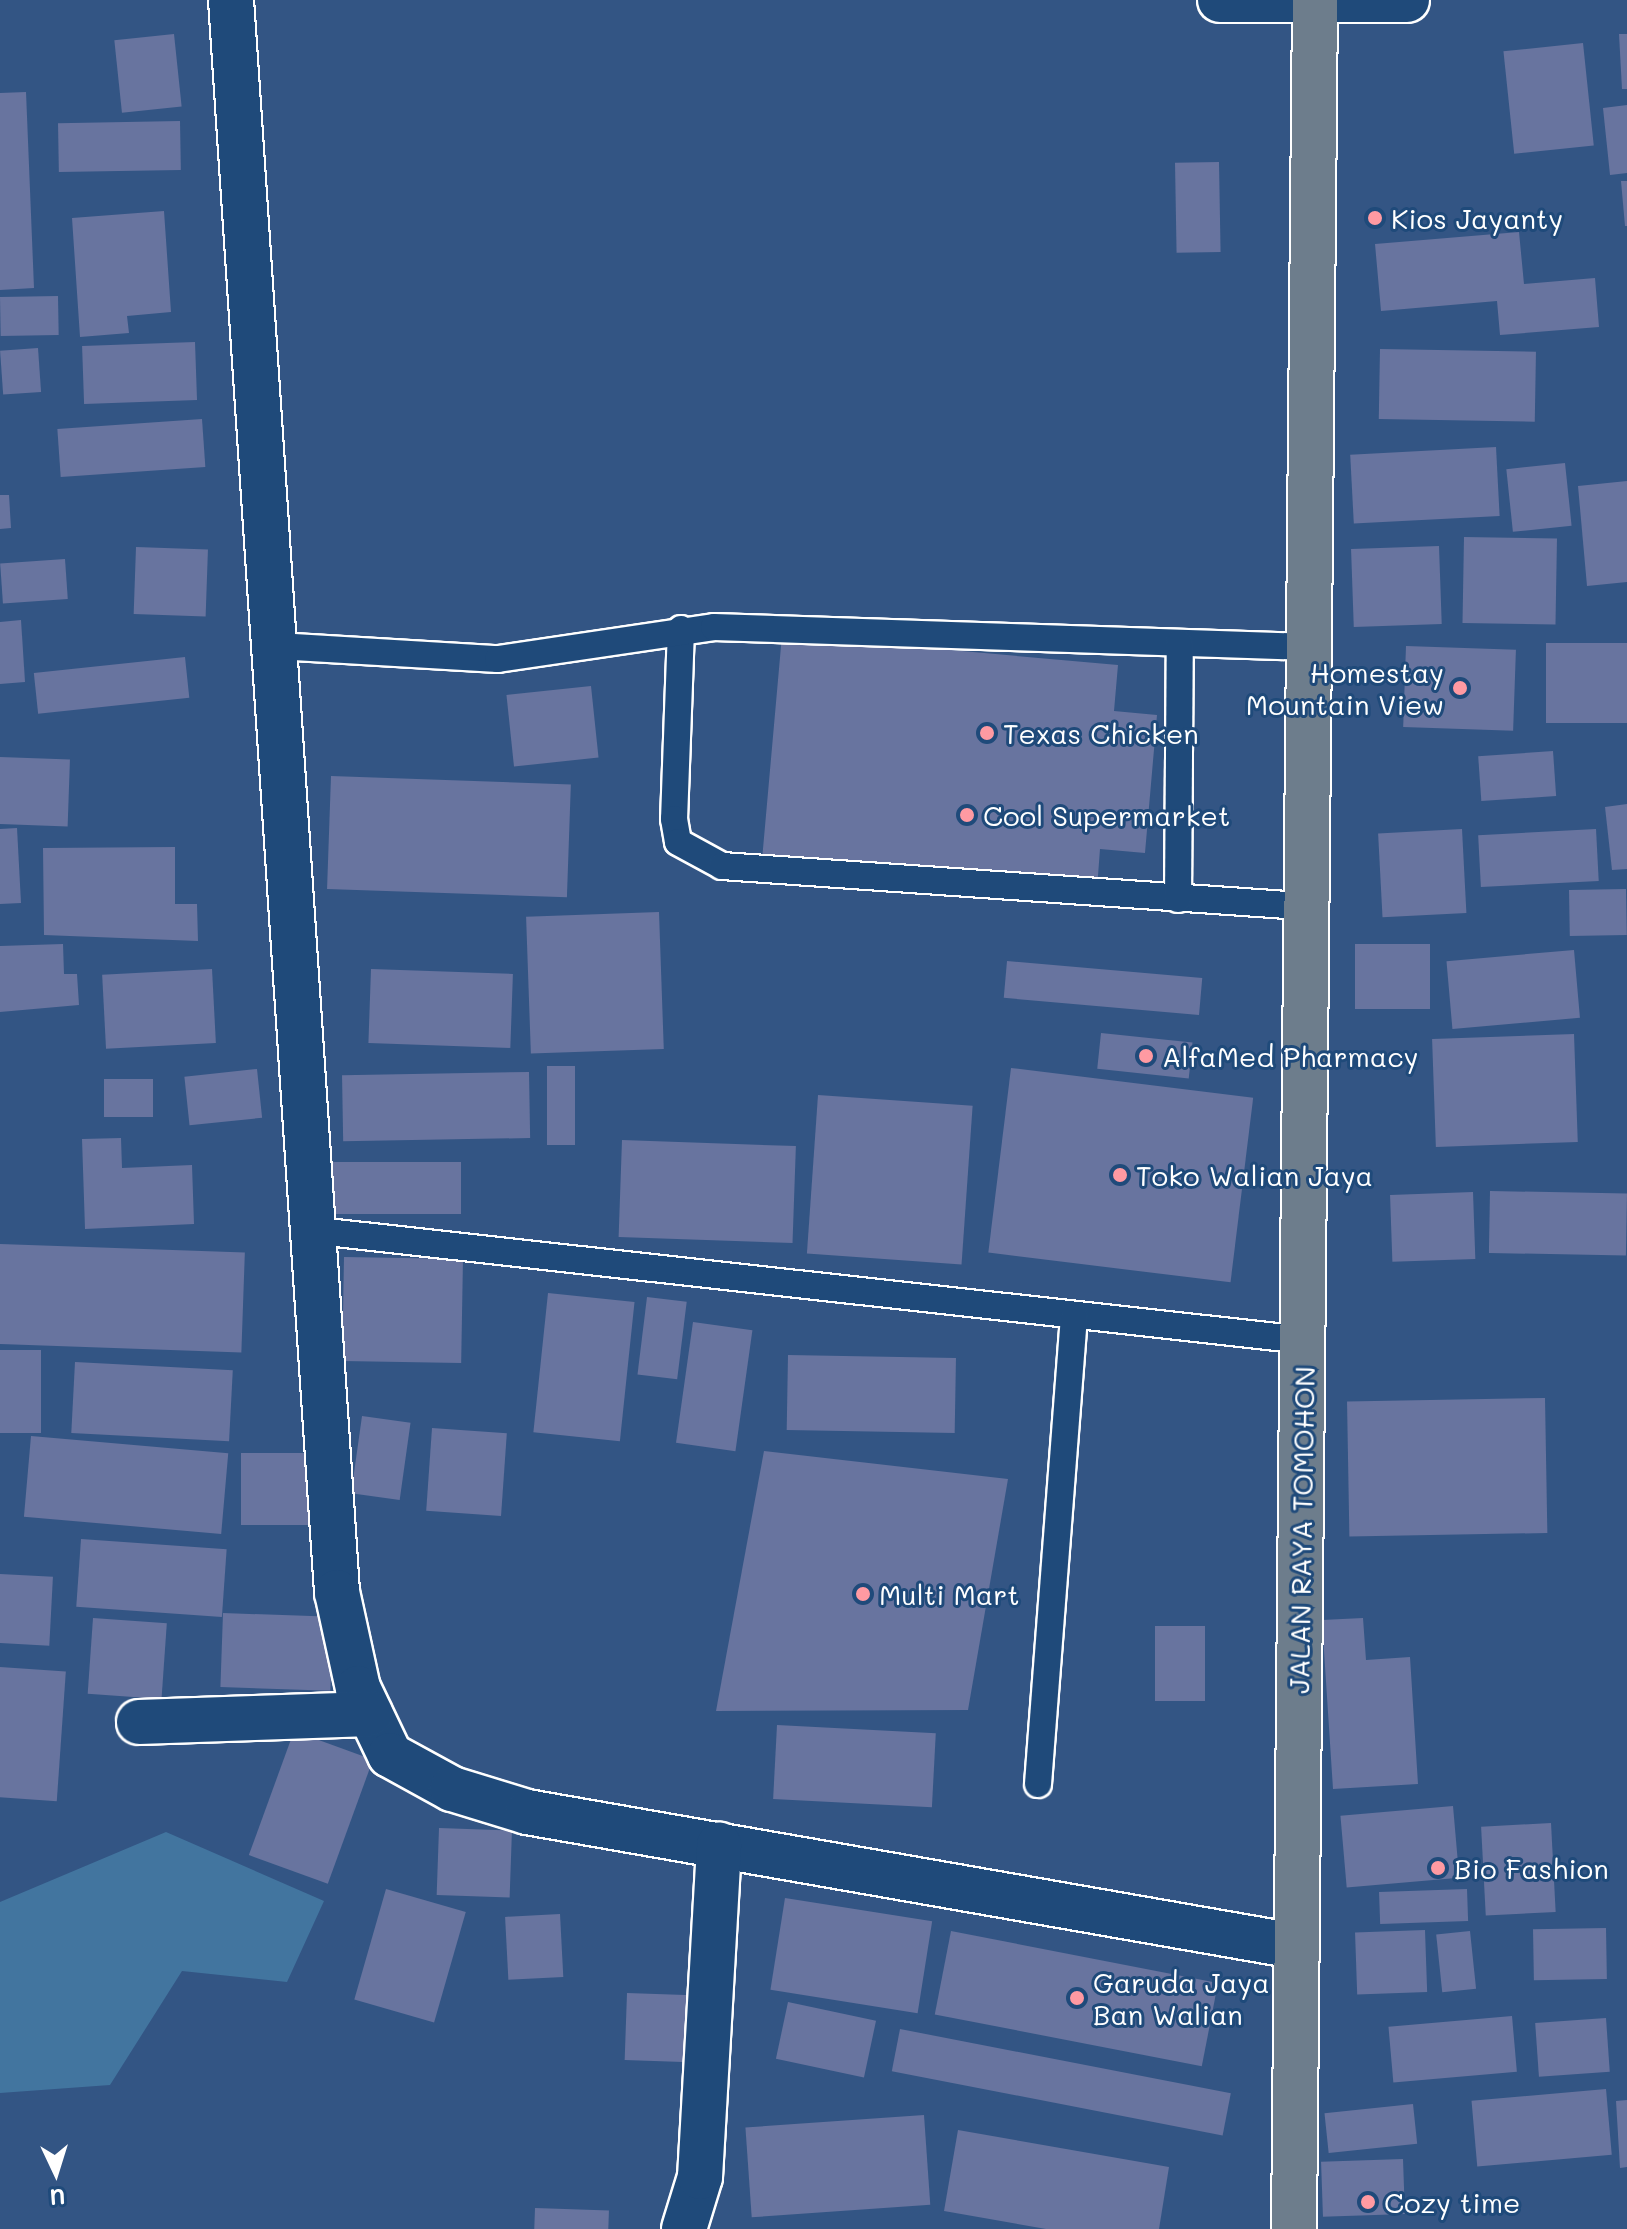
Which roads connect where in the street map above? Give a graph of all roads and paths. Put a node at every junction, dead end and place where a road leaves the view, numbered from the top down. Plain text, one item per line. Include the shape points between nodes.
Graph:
1 (231, 0) edge
2 (1220, 0) edge
3 (1407, 0) edge
4 (1315, 1) edge
5 (681, 629) junction
6 (1180, 643) junction
7 (277, 646) junction
8 (1310, 647) junction
9 (1178, 899) junction
10 (1302, 906) junction
11 (318, 1231) junction
12 (1074, 1315) junction
13 (1304, 1340) junction
14 (370, 1714) junction
15 (139, 1722) dead end
16 (1038, 1784) dead end
17 (719, 1845) junction
18 (1295, 1946) junction
19 (684, 2229) edge
20 (1294, 2229) edge

1 - 7 street
2 - 4 street
3 - 4 street
4 - 8 highway, JALAN RAYA TOMOHON
5 - 6 lane
5 - 7 lane via 498,659
5 - 9 lane via 674,819 678,842 701,857 722,866
6 - 8 lane
6 - 9 lane
7 - 11 street
8 - 10 highway, JALAN RAYA TOMOHON
9 - 10 lane
10 - 13 highway, JALAN RAYA TOMOHON
11 - 12 lane
11 - 14 street via 337,1592
12 - 13 lane
12 - 16 lane
13 - 18 highway, JALAN RAYA TOMOHON
14 - 15 street
14 - 17 street via 390,1755 452,1789 527,1812
17 - 18 street
17 - 19 street via 700,2177
18 - 20 highway, JALAN RAYA TOMOHON

